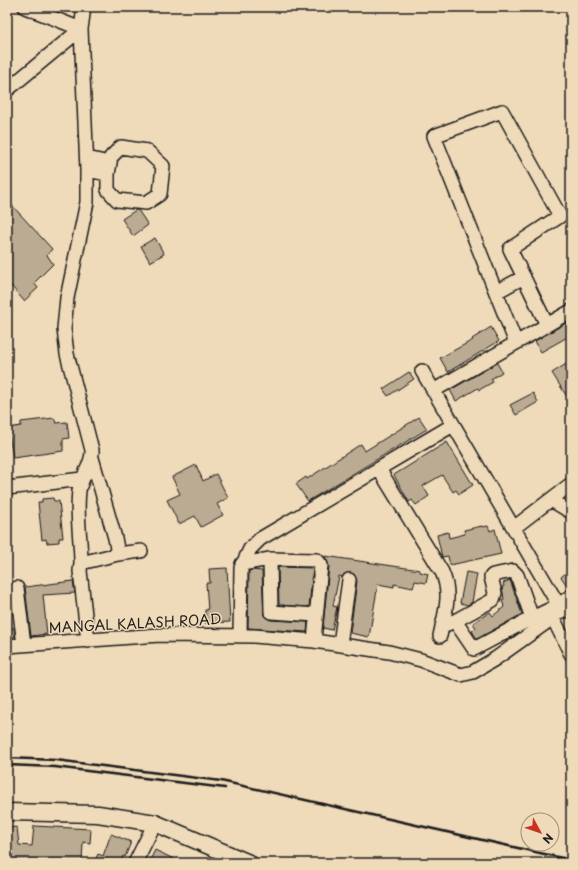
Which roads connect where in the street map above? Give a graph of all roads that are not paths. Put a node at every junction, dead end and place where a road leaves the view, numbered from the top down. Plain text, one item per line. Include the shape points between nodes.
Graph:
1 (25, 7) edge
2 (84, 7) edge
3 (81, 29) junction
4 (7, 90) edge
5 (87, 164) junction
6 (109, 169) junction
7 (524, 277) junction
8 (496, 292) junction
9 (571, 311) edge
10 (548, 325) junction
11 (516, 343) junction
12 (422, 371) dead end
13 (433, 391) junction
14 (453, 425) junction
15 (92, 458) junction
16 (379, 469) junction
17 (82, 479) junction
18 (571, 484) edge
19 (7, 488) edge
20 (551, 500) junction
21 (571, 512) edge
22 (514, 527) junction
23 (141, 551) dead end
24 (118, 554) junction
25 (270, 559) junction
26 (82, 563) junction
27 (242, 564) junction
28 (350, 580) dead end
29 (17, 588) dead end
30 (571, 596) edge
31 (561, 611) edge
32 (316, 615) junction
33 (532, 618) junction
34 (455, 621) junction
35 (240, 635) junction
36 (88, 641) junction
37 (314, 641) junction
38 (340, 644) junction
39 (24, 645) junction
40 (7, 646) edge
41 (571, 654) edge
42 (7, 812) edge
43 (155, 822) junction
44 (135, 863) edge
45 (249, 863) edge

1 - 3 street
2 - 3 street
3 - 4 street
3 - 5 street
5 - 6 street
5 - 15 street via 85,212 64,329 67,354 91,443
6 - 6 street via 111,157 121,147 147,151 163,166 160,194 146,203 117,200 108,190
7 - 8 street
7 - 8 street via 510,249 560,216 502,111 434,136
7 - 10 street
8 - 11 street
9 - 10 street
10 - 11 street
11 - 13 street
12 - 13 street
13 - 14 street
14 - 16 street
14 - 22 street
15 - 17 street
15 - 24 street
16 - 27 street via 260,538
16 - 34 street via 446,582 448,595 441,631
17 - 19 street
17 - 26 street via 78,492
18 - 20 street
20 - 21 street
20 - 22 street
22 - 31 street
23 - 24 street
24 - 26 street
25 - 27 street
25 - 32 street via 271,612
25 - 32 street via 317,560 320,563 322,566
26 - 36 street via 80,571
27 - 35 street
28 - 38 street
29 - 39 street
30 - 31 street
31 - 33 street
31 - 38 street, MANGAL KALASH ROAD via 495,659 473,672 462,675 408,656
31 - 41 street
32 - 37 street
33 - 34 street via 474,649
33 - 34 street via 517,575 513,571 493,575 493,600
35 - 36 street, MANGAL KALASH ROAD via 160,635
35 - 37 street, MANGAL KALASH ROAD
36 - 39 street, MANGAL KALASH ROAD
37 - 38 street, MANGAL KALASH ROAD
39 - 40 street, MANGAL KALASH ROAD
42 - 43 main road via 98,814
43 - 44 street
43 - 45 main road

